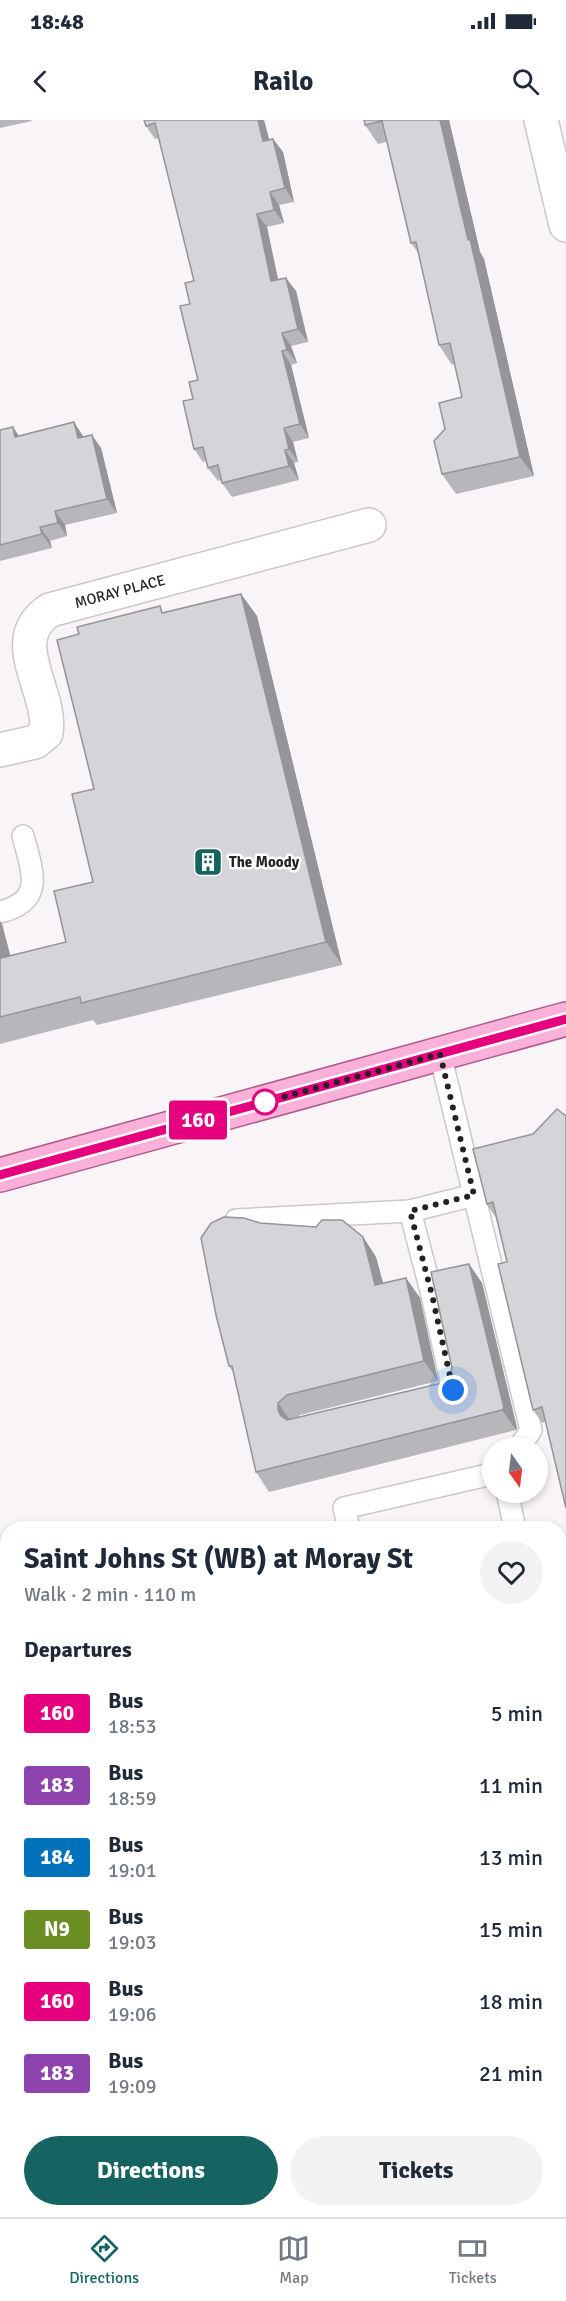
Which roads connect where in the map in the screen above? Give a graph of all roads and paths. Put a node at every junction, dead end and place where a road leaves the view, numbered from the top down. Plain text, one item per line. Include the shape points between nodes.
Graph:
1 (541, 120) edge
2 (566, 225) edge
3 (369, 525) dead end
4 (0, 750) edge
5 (23, 836) dead end
6 (0, 912) edge
7 (566, 1019) edge
8 (440, 1054) junction
9 (0, 1175) edge
10 (474, 1195) junction
11 (410, 1211) junction
12 (236, 1220) edge
13 (418, 1398) edge
14 (526, 1437) edge
15 (482, 1476) edge
16 (509, 1503) edge
17 (347, 1521) edge
18 (513, 1521) edge

1 - 2 street
3 - 4 street, MORAY PLACE via 50,610 36,621 30,642 46,733 35,742
5 - 6 lane via 33,885 30,896 20,905
7 - 8 main road
8 - 9 main road
8 - 10 lane
10 - 11 lane
10 - 14 lane via 531,1430
11 - 12 lane
11 - 13 lane via 453,1390
15 - 17 lane via 344,1508
16 - 18 lane

